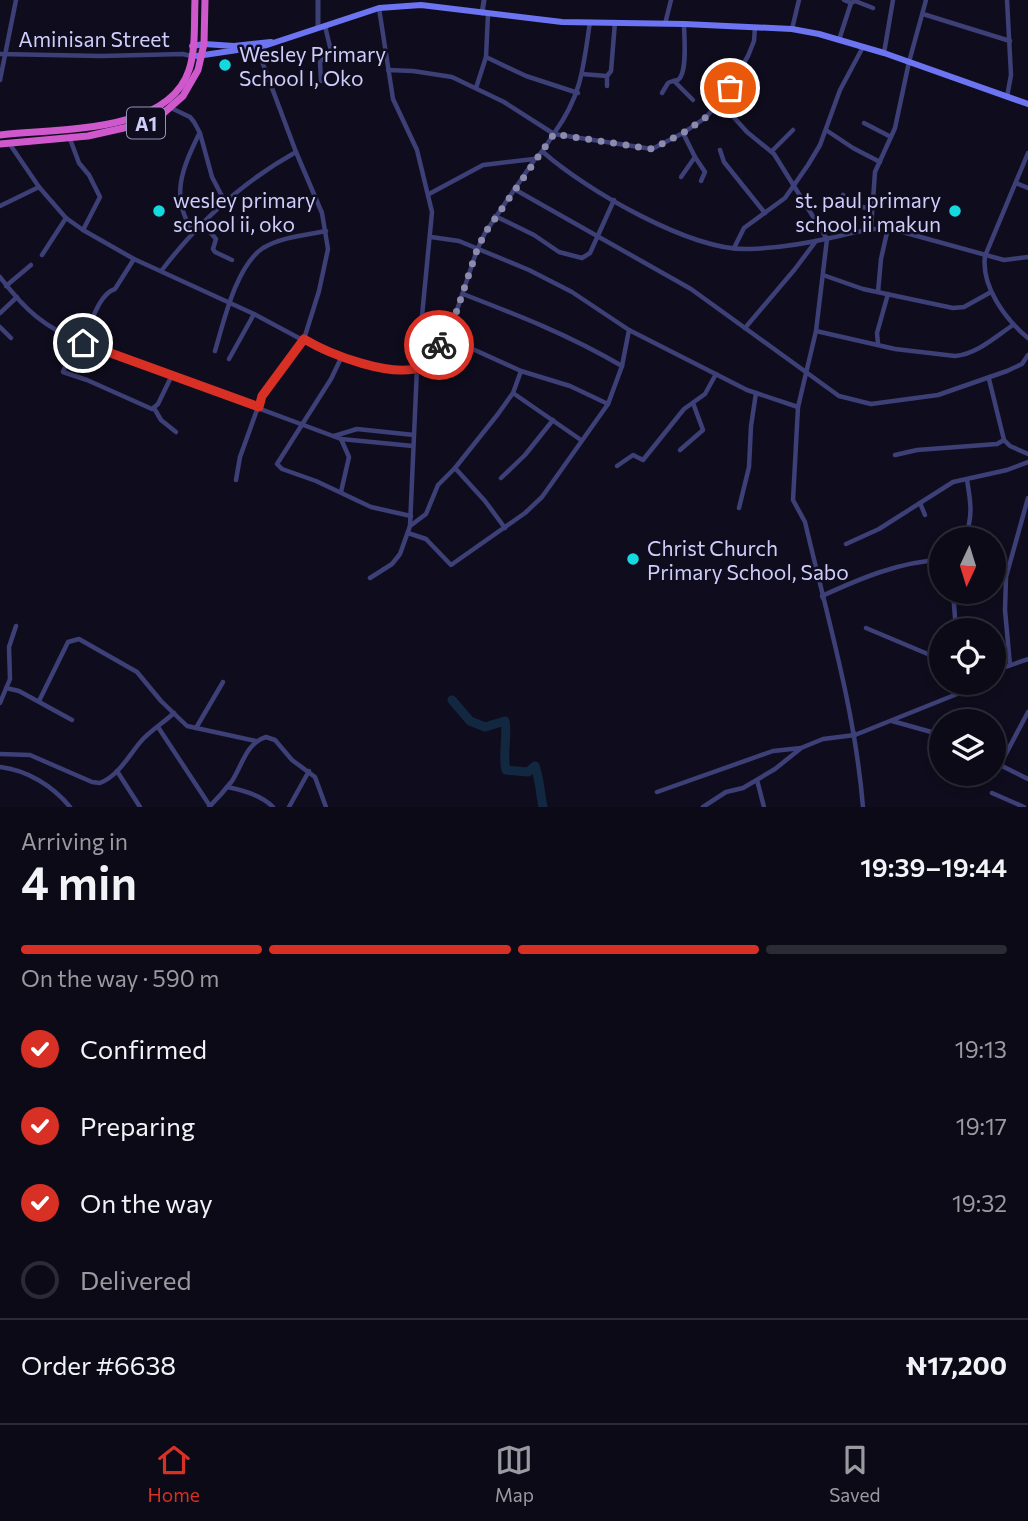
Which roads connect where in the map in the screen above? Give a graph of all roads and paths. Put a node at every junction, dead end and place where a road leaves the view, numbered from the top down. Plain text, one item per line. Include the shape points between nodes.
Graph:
1 (16, 0) edge
2 (195, 0) edge
3 (205, 0) edge
4 (318, 0) edge
5 (484, 0) edge
6 (671, 0) edge
7 (799, 0) edge
8 (844, 0) edge
9 (892, 0) edge
10 (926, 0) edge
11 (1007, 0) edge
12 (407, 2) edge
13 (851, 3) junction
14 (379, 8) junction
15 (873, 8) dead end
16 (485, 14) junction
17 (923, 14) junction
18 (591, 22) junction
19 (615, 22) junction
20 (665, 24) junction
21 (684, 24) junction
22 (322, 27) junction
23 (755, 27) junction
24 (792, 29) junction
25 (839, 40) junction
26 (1010, 41) junction
27 (273, 42) junction
28 (204, 44) junction
29 (192, 46) junction
30 (863, 47) junction
31 (257, 48) junction
32 (884, 53) junction
33 (2, 54) edge
34 (187, 55) junction
35 (202, 57) junction
36 (486, 57) junction
37 (909, 62) junction
38 (388, 70) junction
39 (582, 74) junction
40 (607, 76) junction
41 (0, 80) edge
42 (321, 81) dead end
43 (674, 81) junction
44 (607, 86) dead end
45 (477, 88) junction
46 (578, 93) junction
47 (662, 93) dead end
48 (1007, 97) junction
49 (693, 100) dead end
50 (720, 102) junction
51 (1028, 104) edge
52 (171, 107) junction
53 (864, 123) dead end
54 (793, 130) dead end
55 (826, 130) junction
56 (200, 133) junction
57 (683, 133) junction
58 (554, 134) junction
59 (0, 135) edge
60 (891, 137) junction
61 (70, 139) junction
62 (0, 144) edge
63 (9, 144) junction
64 (720, 150) dead end
65 (296, 152) junction
66 (543, 152) junction
67 (772, 152) junction
68 (1028, 152) edge
69 (695, 157) junction
70 (535, 159) junction
71 (880, 162) junction
72 (681, 177) dead end
73 (701, 181) dead end
74 (1016, 183) junction
75 (794, 184) junction
76 (39, 187) junction
77 (1028, 188) edge
78 (514, 189) junction
79 (429, 194) junction
80 (843, 195) dead end
81 (614, 200) junction
82 (225, 202) junction
83 (0, 206) edge
84 (872, 209) junction
85 (765, 213) junction
86 (495, 216) junction
87 (66, 218) junction
88 (202, 223) junction
89 (871, 228) junction
90 (888, 228) junction
91 (83, 230) junction
92 (193, 231) junction
93 (326, 231) junction
94 (430, 237) junction
95 (598, 238) junction
96 (827, 239) junction
97 (816, 240) junction
98 (734, 248) junction
99 (477, 250) junction
100 (42, 255) dead end
101 (985, 256) junction
102 (1028, 257) edge
103 (134, 259) junction
104 (232, 260) dead end
105 (31, 265) dead end
106 (162, 270) junction
107 (822, 275) junction
108 (0, 277) edge
109 (6, 286) junction
110 (878, 292) junction
111 (991, 292) junction
112 (463, 294) junction
113 (888, 294) junction
114 (17, 297) junction
115 (230, 303) junction
116 (0, 313) edge
117 (254, 314) junction
118 (1013, 325) junction
119 (0, 327) edge
120 (745, 328) junction
121 (629, 330) junction
122 (816, 331) junction
123 (444, 336) junction
124 (11, 338) dead end
125 (1028, 338) edge
126 (304, 339) junction
127 (76, 340) junction
128 (83, 343) junction
129 (878, 344) junction
130 (215, 351) dead end
131 (1028, 355) edge
132 (342, 356) junction
133 (229, 359) dead end
134 (621, 366) junction
135 (417, 368) junction
136 (521, 370) junction
137 (807, 373) junction
138 (716, 374) junction
139 (172, 375) junction
140 (989, 379) junction
141 (513, 393) junction
142 (756, 393) junction
143 (693, 403) junction
144 (608, 404) junction
145 (259, 407) junction
146 (799, 407) junction
147 (154, 408) junction
148 (553, 420) junction
149 (301, 424) junction
150 (176, 432) dead end
151 (414, 435) junction
152 (333, 436) junction
153 (341, 439) junction
154 (581, 440) junction
155 (1004, 440) junction
156 (413, 446) junction
157 (680, 450) dead end
158 (1028, 454) edge
159 (895, 455) dead end
160 (1028, 462) edge
161 (617, 467) dead end
162 (455, 468) junction
163 (501, 478) dead end
164 (236, 480) dead end
165 (967, 480) junction
166 (341, 492) junction
167 (1028, 498) edge
168 (920, 503) junction
169 (739, 508) dead end
170 (925, 515) dead end
171 (411, 516) junction
172 (410, 526) junction
173 (969, 527) edge
174 (505, 528) junction
175 (408, 533) junction
176 (846, 544) dead end
177 (929, 561) edge
178 (370, 578) dead end
179 (822, 596) junction
180 (16, 626) dead end
181 (866, 628) dead end
182 (929, 655) edge
183 (1028, 659) edge
184 (1010, 665) junction
185 (1006, 666) edge
186 (223, 682) dead end
187 (6, 688) junction
188 (955, 695) edge
189 (39, 701) junction
190 (0, 703) edge
191 (1028, 712) edge
192 (174, 713) junction
193 (72, 720) dead end
194 (891, 721) junction
195 (159, 727) junction
196 (196, 729) junction
197 (929, 731) edge
198 (855, 735) junction
199 (256, 741) junction
200 (801, 748) junction
201 (0, 754) edge
202 (1006, 754) edge
203 (0, 767) edge
204 (1006, 768) edge
205 (117, 771) junction
206 (309, 771) junction
207 (1028, 779) edge
208 (757, 780) junction
209 (227, 787) junction
210 (657, 792) dead end
211 (992, 793) dead end
212 (209, 806) edge
213 (70, 807) edge
214 (140, 807) edge
215 (273, 807) edge
216 (289, 807) edge
217 (326, 807) edge
218 (703, 807) edge
219 (764, 807) edge
220 (862, 807) edge
221 (1024, 807) edge

1 - 33 street
2 - 29 highway, A1
3 - 28 highway, A1
4 - 22 street
5 - 16 street
6 - 20 street
7 - 24 street
8 - 13 street
9 - 32 street
10 - 17 street
11 - 26 street
12 - 14 main road
12 - 16 main road
13 - 15 street
13 - 25 street
14 - 22 main road
14 - 38 street
16 - 18 main road
16 - 36 street
17 - 26 street
17 - 37 street
18 - 19 main road
18 - 39 street
19 - 20 main road
19 - 40 street
20 - 21 main road
21 - 23 main road
21 - 43 street via 683,71
22 - 27 main road
22 - 42 street via 331,51 320,62
23 - 24 main road
23 - 50 street via 748,56
24 - 25 main road
25 - 30 main road
26 - 48 street
27 - 28 main road
27 - 31 main road
28 - 29 main road
28 - 35 highway, A1
29 - 34 highway, A1
30 - 32 main road
30 - 55 street
31 - 35 main road
31 - 65 street
32 - 37 main road
33 - 34 street, Aminisan Street
33 - 41 street
34 - 35 main road
34 - 59 highway, A1 via 190,68 177,90 143,115 84,127
35 - 52 highway, A1 via 194,81
36 - 45 street
36 - 46 street
37 - 48 main road
37 - 60 street
38 - 45 street via 447,76
38 - 79 street via 393,99 417,150
39 - 40 street
39 - 46 street
40 - 44 street
43 - 47 street
43 - 49 street
45 - 58 street
46 - 58 street
48 - 51 main road
50 - 57 street
50 - 67 street
52 - 56 street via 190,117
52 - 61 highway, A1 via 146,123
53 - 60 street
54 - 67 street
55 - 71 street
55 - 75 street
56 - 82 street via 212,177
56 - 92 street via 181,181 181,209
57 - 58 street via 645,150
57 - 69 street
58 - 66 street
60 - 71 street
61 - 63 highway, A1
61 - 91 street via 100,197
62 - 63 highway, A1
63 - 76 street
64 - 85 street via 724,162
65 - 82 street via 262,171
65 - 93 street
66 - 70 street
66 - 81 street
67 - 75 street
68 - 74 street
69 - 72 street
69 - 73 street via 705,172
70 - 78 street
70 - 79 street via 483,165
71 - 84 street
74 - 77 street
74 - 101 street
75 - 85 street via 785,198
75 - 96 street
76 - 83 street
76 - 87 street
78 - 86 street
78 - 95 street
79 - 94 street
80 - 84 street via 852,205
81 - 95 street
81 - 98 street via 690,237
82 - 88 street
84 - 89 street
85 - 98 street via 744,228
86 - 95 street via 574,257 590,253
86 - 99 street
87 - 91 street
87 - 100 street
88 - 92 street
88 - 104 street via 216,239 215,252
89 - 90 street
89 - 96 street
90 - 101 street
90 - 110 street
91 - 103 street
92 - 106 street
93 - 115 street via 264,248 240,278
93 - 126 street via 328,249
94 - 99 street via 459,241
94 - 135 street
95 - 120 street via 691,289
96 - 97 street
96 - 107 street
97 - 98 street
97 - 120 street
99 - 112 street
99 - 121 street via 572,292
101 - 102 street via 1004,260
101 - 111 street
103 - 106 street
103 - 128 street via 115,289 103,298
105 - 109 street
106 - 115 street
107 - 110 street
107 - 122 street
108 - 109 street
109 - 114 street
110 - 113 street
111 - 113 street via 959,308
111 - 118 street
112 - 123 street
112 - 134 street via 576,340
113 - 129 street
114 - 116 street
114 - 127 street via 39,321
115 - 117 street
115 - 130 street
117 - 126 street
117 - 133 street
118 - 125 street
118 - 129 street via 964,355
119 - 124 street
120 - 137 street
121 - 134 street
121 - 138 street
122 - 129 street
122 - 137 street
123 - 135 street via 432,359
123 - 136 street
126 - 132 street
126 - 145 street via 262,396
127 - 128 street
127 - 147 street via 63,372
128 - 139 street
131 - 140 street via 1022,364
132 - 135 street via 369,366
132 - 149 street
134 - 144 street
135 - 151 street
136 - 141 street
136 - 144 street
137 - 140 street via 839,396 870,404 938,395
137 - 146 street
138 - 142 street
138 - 143 street via 705,394
139 - 145 street
139 - 147 street
140 - 155 street
141 - 148 street
141 - 162 street
142 - 146 street
142 - 169 street via 749,467
143 - 157 street via 704,430
143 - 161 street via 643,460 633,455
144 - 154 street
145 - 149 street
145 - 164 street
146 - 179 street via 793,500 805,522
147 - 150 street
148 - 154 street
148 - 163 street
149 - 152 street
149 - 166 street via 279,467
151 - 152 street via 357,429
151 - 156 street
152 - 153 street
153 - 156 street
153 - 166 street via 349,457
154 - 174 street via 542,497
155 - 158 street
155 - 159 street
156 - 171 street
160 - 165 street
162 - 172 street via 438,485 426,514
162 - 174 street
165 - 168 street via 953,482
165 - 173 street via 972,509
166 - 171 street via 371,507
167 - 184 street via 1006,577
168 - 170 street
168 - 176 street
171 - 172 street
172 - 175 street
174 - 175 street via 451,565 426,539
175 - 178 street via 392,564
177 - 179 street via 854,581
179 - 198 street
180 - 187 street via 9,647 11,670
181 - 182 street
183 - 184 street
184 - 185 street
186 - 196 street
187 - 189 street
187 - 190 street
188 - 194 street
189 - 192 street via 68,642 79,639 137,672
189 - 193 street
191 - 202 street
192 - 195 street
192 - 196 street
194 - 197 street
194 - 198 street
195 - 205 street
195 - 212 street
196 - 199 street
198 - 200 street via 823,739
198 - 220 street
199 - 206 street via 270,737
199 - 209 street
200 - 208 street
200 - 210 street via 773,751
201 - 205 street via 30,755 96,783 105,782
203 - 213 street via 13,768 46,784
204 - 207 street
205 - 214 street
206 - 216 street
206 - 217 street
208 - 218 street
208 - 219 street
209 - 212 street
209 - 215 street via 266,800
211 - 221 street

